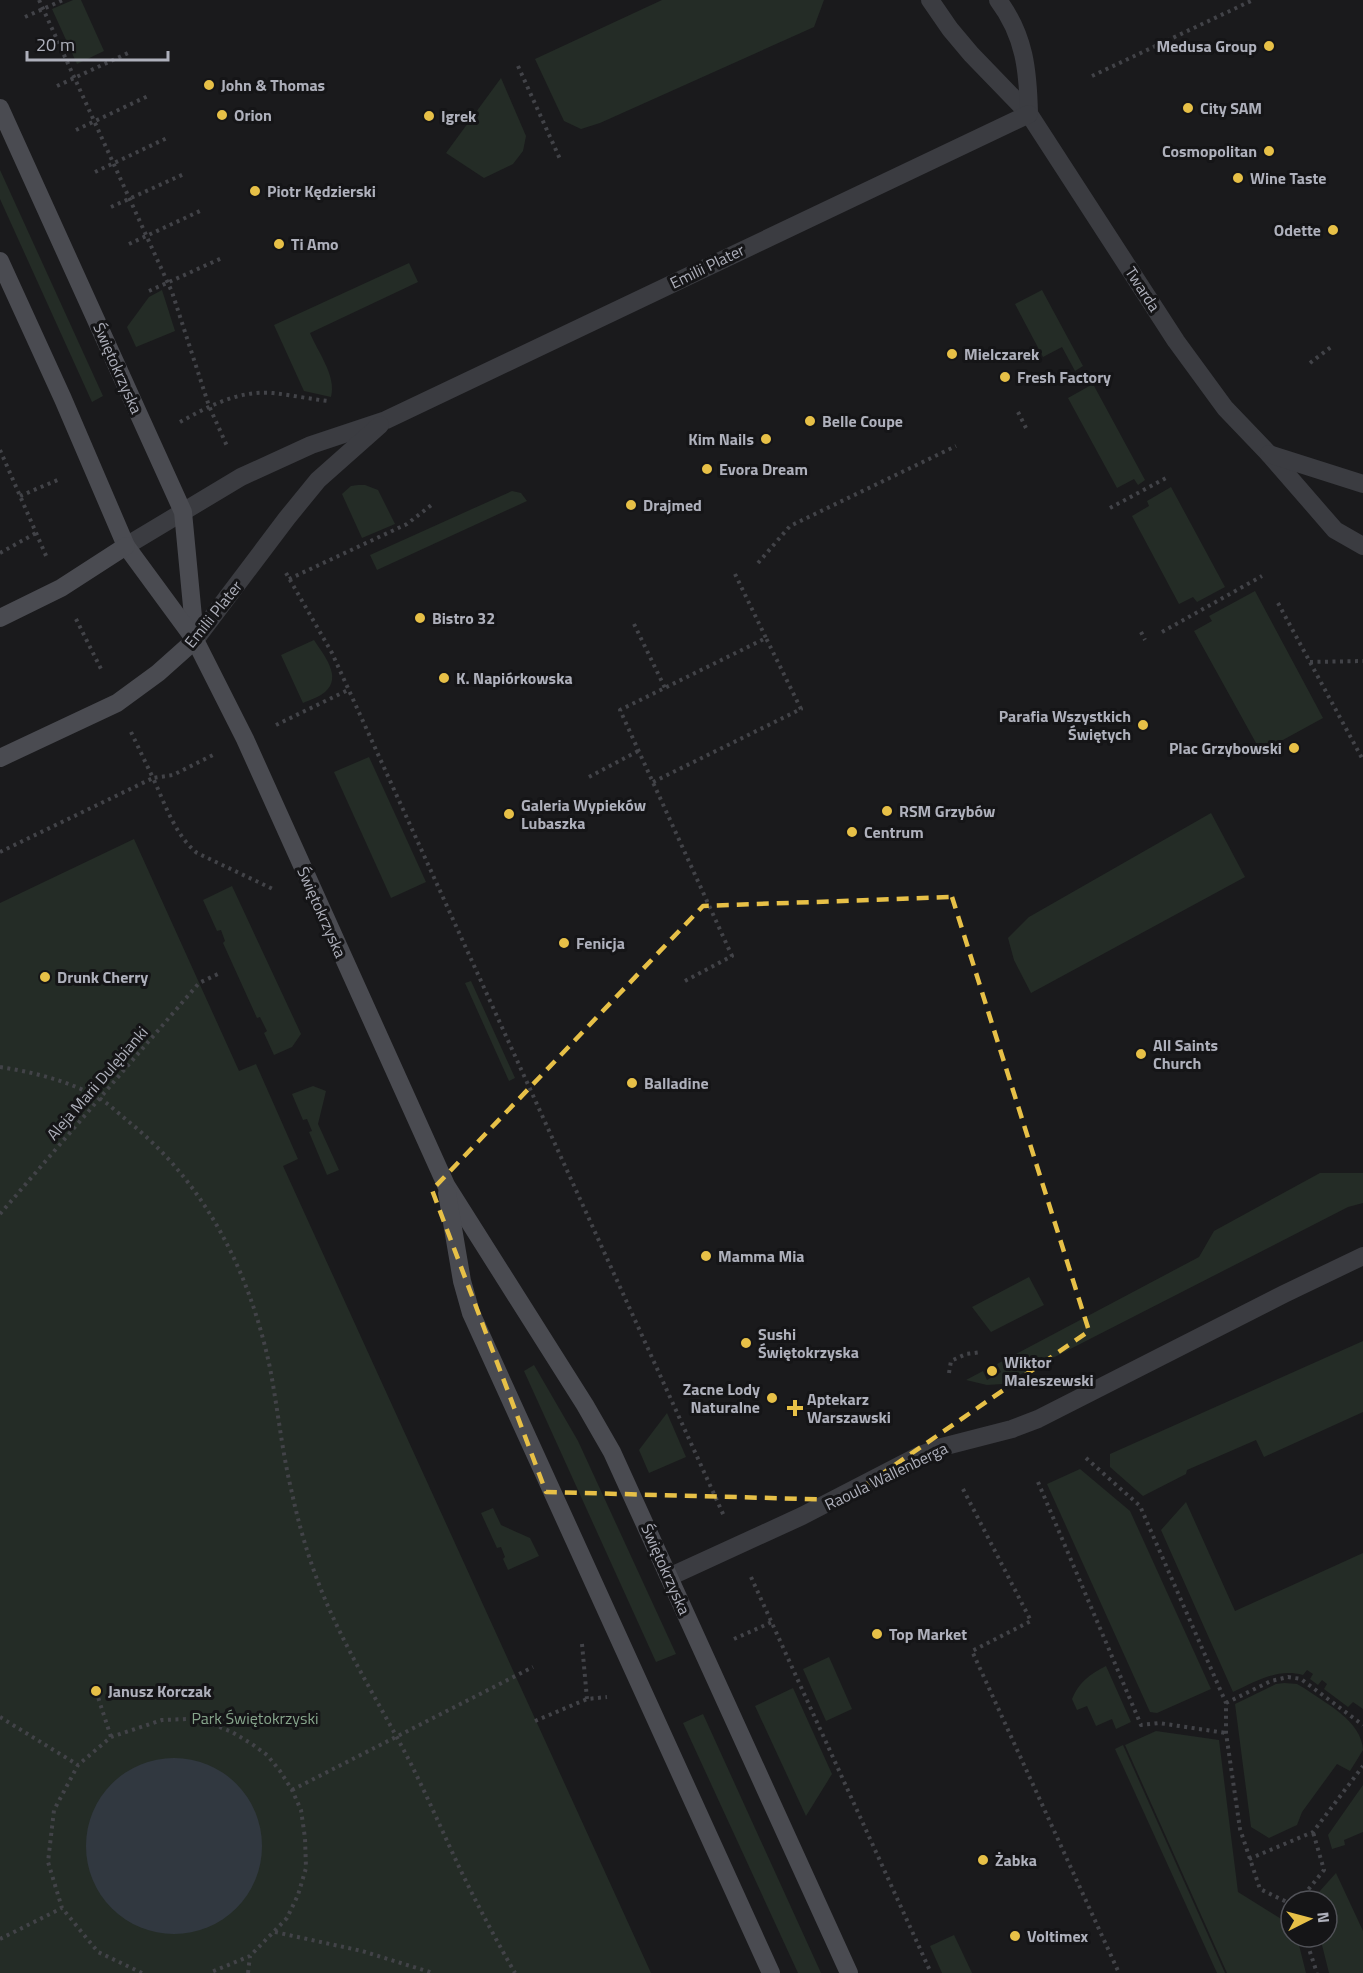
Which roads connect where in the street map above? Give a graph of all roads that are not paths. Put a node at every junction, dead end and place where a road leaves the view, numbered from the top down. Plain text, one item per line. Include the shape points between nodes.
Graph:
1 (930, 0) edge
2 (998, 0) edge
3 (0, 108) edge
4 (1029, 114) junction
5 (0, 261) edge
6 (386, 420) junction
7 (1269, 454) junction
8 (1363, 484) edge
9 (183, 512) junction
10 (126, 546) junction
11 (1363, 546) edge
12 (0, 618) edge
13 (195, 640) junction
14 (0, 758) edge
15 (446, 1185) junction
16 (1363, 1256) edge
17 (669, 1577) junction
18 (771, 1973) edge
19 (849, 1973) edge

1 - 4 street, Twarda via 964,46
2 - 4 street via 1011,16 1022,46 1028,74
3 - 9 street, Świętokrzyska
4 - 6 street, Emilii Plater
4 - 7 street, Twarda via 1197,372
5 - 10 street, Świętokrzyska
6 - 9 street, Emilii Plater via 292,453
6 - 13 street, Emilii Plater via 318,480
7 - 8 street, Twarda
7 - 11 street, Twarda via 1335,530
9 - 10 street, Emilii Plater
9 - 13 street, Świętokrzyska
10 - 12 street, Emilii Plater via 52,593
10 - 13 street, Świętokrzyska
13 - 14 street, Emilii Plater via 117,703
13 - 15 street, Świętokrzyska via 249,749
15 - 17 street, Świętokrzyska via 612,1452
15 - 18 street, Świętokrzyska via 471,1313
16 - 17 street, Raoula Wallenberga via 1038,1419 918,1456 802,1516
17 - 19 street, Świętokrzyska

